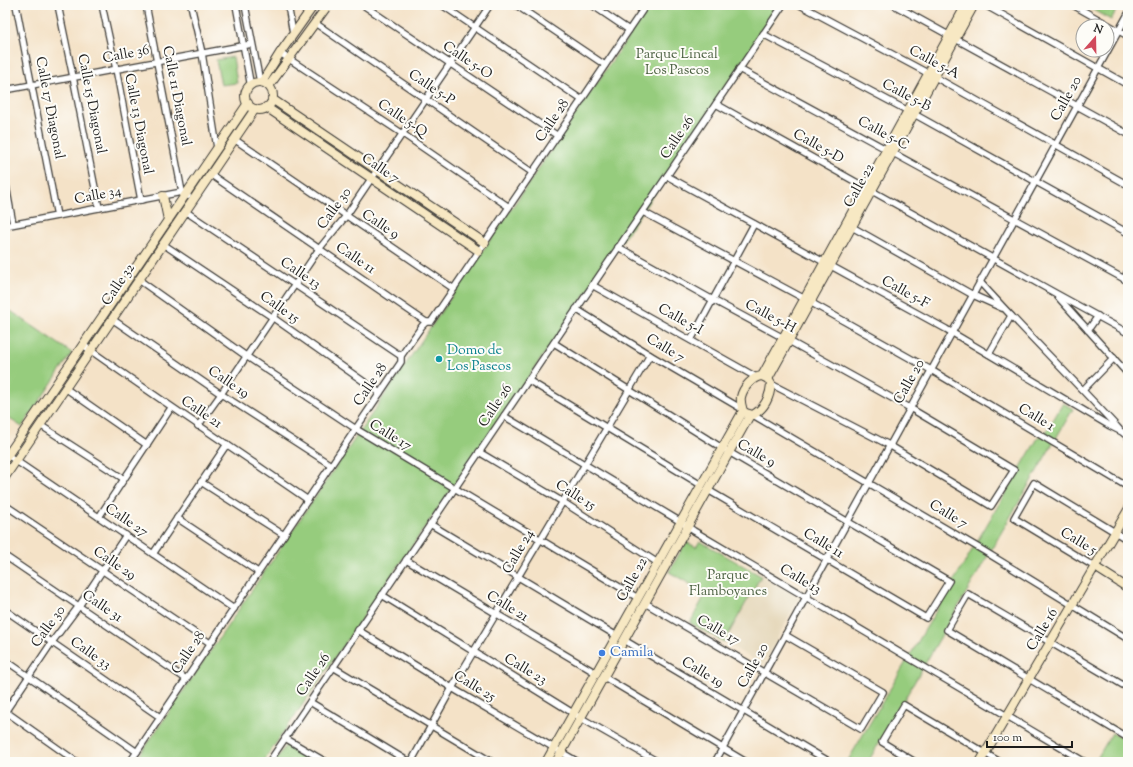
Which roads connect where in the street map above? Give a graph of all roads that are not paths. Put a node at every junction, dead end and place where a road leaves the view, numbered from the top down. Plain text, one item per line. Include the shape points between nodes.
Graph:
1 (16, 5) edge
2 (58, 5) edge
3 (102, 5) edge
4 (146, 5) edge
5 (191, 5) edge
6 (236, 5) edge
7 (245, 5) edge
8 (288, 5) edge
9 (314, 5) edge
10 (328, 5) edge
11 (364, 5) edge
12 (442, 5) edge
13 (490, 5) edge
14 (516, 5) edge
15 (592, 5) edge
16 (646, 5) edge
17 (783, 5) edge
18 (800, 5) edge
19 (894, 5) edge
20 (966, 5) edge
21 (974, 5) edge
22 (985, 5) edge
23 (1073, 5) edge
24 (1128, 14) edge
25 (315, 24) junction
26 (475, 27) junction
27 (629, 30) junction
28 (1119, 31) junction
29 (293, 34) junction
30 (763, 34) junction
31 (1128, 36) edge
32 (953, 37) junction
33 (252, 44) junction
34 (243, 45) junction
35 (202, 53) junction
36 (280, 53) junction
37 (289, 58) junction
38 (157, 62) junction
39 (450, 64) junction
40 (605, 65) junction
41 (116, 69) junction
42 (739, 69) junction
43 (1098, 69) junction
44 (932, 75) junction
45 (74, 77) junction
46 (264, 83) junction
47 (32, 85) junction
48 (1128, 85) edge
49 (250, 86) junction
50 (5, 90) edge
51 (426, 99) junction
52 (272, 100) junction
53 (582, 100) junction
54 (248, 103) junction
55 (716, 104) junction
56 (1077, 107) junction
57 (266, 108) junction
58 (255, 109) junction
59 (911, 112) junction
60 (403, 134) junction
61 (1128, 134) edge
62 (558, 136) junction
63 (234, 139) junction
64 (1056, 144) junction
65 (217, 148) junction
66 (890, 151) junction
67 (377, 171) junction
68 (532, 173) junction
69 (210, 174) junction
70 (667, 176) junction
71 (371, 179) junction
72 (5, 180) edge
73 (1035, 182) junction
74 (1128, 185) edge
75 (869, 189) junction
76 (184, 193) junction
77 (163, 196) junction
78 (193, 199) junction
79 (141, 200) junction
80 (509, 207) junction
81 (99, 208) junction
82 (186, 211) junction
83 (643, 212) junction
84 (57, 216) junction
85 (346, 216) junction
86 (1015, 219) junction
87 (168, 220) junction
88 (13, 224) junction
89 (754, 224) junction
90 (5, 226) edge
91 (852, 227) junction
92 (1128, 233) edge
93 (485, 243) junction
94 (163, 244) junction
95 (618, 247) junction
96 (319, 249) junction
97 (479, 252) junction
98 (993, 258) junction
99 (734, 261) junction
100 (827, 264) junction
101 (1128, 272) edge
102 (138, 280) junction
103 (1126, 280) edge
104 (980, 282) junction
105 (295, 286) junction
106 (592, 286) junction
107 (454, 289) junction
108 (1055, 293) junction
109 (973, 295) junction
110 (713, 300) junction
111 (807, 300) junction
112 (576, 309) junction
113 (1004, 309) junction
114 (1011, 316) junction
115 (1098, 316) junction
116 (272, 317) junction
117 (112, 319) junction
118 (426, 322) junction
119 (1088, 330) junction
120 (952, 332) junction
121 (1128, 332) edge
122 (786, 339) junction
123 (691, 340) junction
124 (554, 343) junction
125 (82, 345) junction
126 (90, 351) junction
127 (989, 354) junction
128 (650, 355) junction
129 (246, 356) junction
130 (401, 356) junction
131 (1114, 358) junction
132 (931, 370) junction
133 (1128, 374) edge
134 (764, 379) junction
135 (528, 380) junction
136 (65, 388) junction
137 (1083, 390) junction
138 (629, 391) junction
139 (222, 394) junction
140 (380, 394) junction
141 (171, 408) junction
142 (910, 408) junction
143 (747, 412) junction
144 (504, 416) junction
145 (40, 425) junction
146 (198, 426) junction
147 (608, 428) junction
148 (356, 429) junction
149 (1122, 432) junction
150 (1128, 437) edge
151 (227, 444) junction
152 (147, 445) junction
153 (889, 445) junction
154 (725, 451) junction
155 (479, 452) junction
156 (6, 456) edge
157 (16, 461) junction
158 (331, 465) junction
159 (585, 465) junction
160 (5, 477) edge
161 (124, 479) junction
162 (201, 482) junction
163 (868, 483) junction
164 (1128, 487) edge
165 (455, 488) junction
166 (705, 488) junction
167 (308, 500) junction
168 (563, 502) junction
169 (5, 505) edge
170 (1128, 510) edge
171 (99, 517) junction
172 (177, 518) junction
173 (847, 522) junction
174 (430, 524) junction
175 (684, 524) junction
176 (1115, 532) junction
177 (126, 535) junction
178 (284, 535) junction
179 (540, 540) junction
180 (1128, 540) edge
181 (153, 554) junction
182 (5, 556) edge
183 (826, 559) junction
184 (406, 560) junction
185 (658, 563) junction
186 (1095, 567) junction
187 (103, 571) junction
188 (258, 572) junction
189 (518, 578) junction
190 (1128, 588) edge
191 (382, 596) junction
192 (806, 597) junction
193 (638, 598) junction
194 (645, 603) junction
195 (1073, 605) junction
196 (79, 606) junction
197 (234, 608) junction
198 (5, 610) edge
199 (496, 614) junction
200 (926, 618) joint
201 (358, 630) junction
202 (784, 635) junction
203 (617, 636) junction
204 (1128, 639) edge
205 (624, 640) junction
206 (52, 642) junction
207 (210, 643) junction
208 (1050, 643) junction
209 (474, 652) junction
210 (5, 660) edge
211 (333, 667) junction
212 (764, 672) junction
213 (596, 673) junction
214 (29, 677) junction
215 (604, 677) junction
216 (186, 679) junction
217 (1029, 679) junction
218 (452, 688) junction
219 (1128, 688) edge
220 (310, 702) junction
221 (743, 710) junction
222 (5, 711) edge
223 (574, 713) junction
224 (1007, 716) junction
225 (160, 717) junction
226 (581, 718) junction
227 (431, 726) junction
228 (285, 738) junction
229 (1128, 738) edge
230 (554, 748) junction
231 (722, 748) junction
232 (137, 752) junction
233 (562, 752) junction
234 (985, 753) junction
235 (77, 762) edge
236 (130, 762) edge
237 (269, 762) edge
238 (326, 762) edge
239 (410, 762) edge
240 (492, 762) edge
241 (546, 762) edge
242 (556, 762) edge
243 (578, 762) edge
244 (658, 762) edge
245 (714, 762) edge
246 (746, 762) edge
247 (830, 762) edge
248 (915, 762) edge
249 (980, 762) edge
250 (1000, 762) edge
251 (1085, 762) edge

1 - 47 street, Calle 17 Diagonal
2 - 45 street, Calle 15 Diagonal
3 - 41 street, Calle 13 Diagonal
4 - 38 street, Calle 11 Diagonal
5 - 35 street
6 - 34 street
7 - 33 street
8 - 29 street
9 - 29 street
10 - 25 street
11 - 39 street, Calle 5-O
12 - 26 street
13 - 26 street, Calle 30
14 - 40 street
15 - 27 street
16 - 27 street, Calle 28
17 - 30 street, Calle 26
18 - 44 street, Calle 5-A
19 - 32 street
20 - 32 street, Calle 22
21 - 32 street, Calle 22
22 - 43 street
23 - 28 street
24 - 28 street, Calle 20
25 - 37 street
25 - 51 street, Calle 5-P
26 - 39 street, Calle 30
26 - 53 street
27 - 40 street, Calle 28
28 - 31 street
28 - 43 street, Calle 20
29 - 36 street
30 - 42 street, Calle 26
30 - 59 street, Calle 5-B
32 - 44 street, Calle 22
32 - 56 street
33 - 34 street, Calle 36
33 - 46 street via 259,77
34 - 35 street, Calle 36
34 - 49 street
35 - 38 street, Calle 36
35 - 65 street
36 - 37 street, Calle 5-Q
36 - 46 street
37 - 46 street
37 - 60 street, Calle 5-Q
38 - 41 street, Calle 36
38 - 76 street, Calle 11 Diagonal
39 - 51 street, Calle 30
39 - 62 street, Calle 5-O
40 - 53 street, Calle 28
41 - 45 street, Calle 36
41 - 79 street, Calle 13 Diagonal
42 - 55 street, Calle 26
42 - 66 street, Calle 5-C
43 - 48 street
43 - 56 street, Calle 20
44 - 59 street, Calle 22
44 - 64 street, Calle 5-A
45 - 47 street, Calle 36
45 - 81 street, Calle 15 Diagonal
46 - 49 street via 255,82
46 - 52 street via 272,92
47 - 50 street, Calle 36
47 - 84 street, Calle 17 Diagonal
49 - 54 street via 246,94
51 - 60 street, Calle 30
51 - 68 street, Calle 5-P
52 - 57 street
52 - 67 street, Calle 7
53 - 62 street, Calle 28
54 - 58 street
54 - 65 street, Calle 32
55 - 70 street, Calle 26
55 - 75 street, Calle 5-D
56 - 61 street
56 - 64 street, Calle 20
57 - 58 street
57 - 71 street, Calle 7
58 - 63 street, Calle 32
59 - 66 street, Calle 22
59 - 73 street, Calle 5-B
60 - 67 street, Calle 30
60 - 80 street, Calle 5-Q
62 - 68 street, Calle 28
63 - 69 street, Calle 32
63 - 85 street, Calle 9
64 - 73 street, Calle 20
64 - 74 street, Calle 5-A
65 - 76 street, Calle 32
66 - 75 street, Calle 22
66 - 86 street, Calle 5-C
67 - 71 street, Calle 30
67 - 93 street, Calle 7
68 - 80 street, Calle 28
69 - 78 street, Calle 32
69 - 96 street, Calle 11
70 - 83 street, Calle 26
70 - 89 street, Calle 5-F
71 - 85 street, Calle 30
71 - 97 street, Calle 7
72 - 88 street
73 - 86 street, Calle 20
73 - 92 street, Calle 5-B
75 - 91 street, Calle 22
75 - 98 street, Calle 5-D
75 - 100 street, Calle 22
76 - 77 street, Calle 34
76 - 78 street
76 - 87 street, Calle 32
77 - 79 street, Calle 34
77 - 87 street
78 - 82 street, Calle 32
79 - 81 street, Calle 34
80 - 93 street, Calle 28
81 - 84 street, Calle 34
82 - 94 street, Calle 32
82 - 105 street, Calle 13
83 - 95 street, Calle 26
83 - 99 street, Calle 1
84 - 88 street, Calle 34
85 - 96 street, Calle 30
85 - 107 street, Calle 9
86 - 98 street, Calle 20
86 - 103 street, Calle 5-C
87 - 125 street, Calle 32
88 - 90 street, Calle 34
89 - 99 street
89 - 100 street, Calle 5-F
91 - 100 street, Calle 22
91 - 109 street
93 - 97 street, Calle 28
94 - 102 street, Calle 32
94 - 116 street, Calle 15
95 - 106 street, Calle 26
95 - 110 street, Calle 5-H
96 - 105 street, Calle 30
96 - 118 street, Calle 11
97 - 107 street, Calle 28
98 - 104 street, Calle 20
98 - 108 street, Calle 5-D
99 - 110 street
99 - 111 street, Calle 1
100 - 111 street, Calle 22
100 - 120 street, Calle 5-F
101 - 103 street
102 - 117 street, Calle 32
102 - 129 street, Calle 17
104 - 109 street, Calle 20
104 - 113 street
105 - 116 street, Calle 30
105 - 130 street, Calle 13
106 - 112 street, Calle 26
106 - 123 street, Calle 5-I
107 - 118 street, Calle 28 via 431,322
108 - 115 street, Calle 5-D
108 - 119 street
109 - 113 street
109 - 120 street, Calle 20
110 - 122 street, Calle 5-H
110 - 123 street
111 - 122 street, Calle 22
111 - 132 street, Calle 1
112 - 124 street, Calle 26
112 - 128 street, Calle 7
113 - 114 street
114 - 127 street
114 - 137 street
115 - 119 street
115 - 121 street, Calle 5-D
116 - 129 street, Calle 30
116 - 140 street, Calle 15
117 - 126 street, Calle 32
117 - 139 street, Calle 19
118 - 130 street, Calle 28
119 - 131 street
120 - 127 street, Calle 5-F
120 - 132 street, Calle 20
122 - 134 street, Calle 22
122 - 142 street, Calle 5-H
123 - 134 street, Calle 5-I
124 - 135 street, Calle 26
124 - 138 street, Calle 9
125 - 126 street, Calle 21
125 - 156 street, Calle 32
126 - 136 street, Calle 32
126 - 141 street, Calle 21
127 - 149 street, Calle 5-F
128 - 138 street, Calle 24
128 - 143 street, Calle 7
129 - 139 street, Calle 30
129 - 148 street, Calle 17
130 - 140 street, Calle 28 via 401,362
131 - 133 street
131 - 137 street
132 - 142 street, Calle 20
132 - 164 street, Calle 1
134 - 143 street via 747,385 744,390 741,397
134 - 143 street via 770,390 766,401 759,411
134 - 153 street, Calle 5-I
135 - 144 street, Calle 26
135 - 147 street, Calle 11
136 - 145 street, Calle 32
136 - 152 street
137 - 149 street
138 - 147 street, Calle 24
138 - 154 street, Calle 9
139 - 146 street, Calle 30
139 - 158 street, Calle 19
140 - 148 street, Calle 28
141 - 146 street, Calle 21
141 - 152 street
142 - 153 street, Calle 20
142 - 153 street, Calle 5-H via 1014,470 991,506
143 - 154 street, Calle 22
143 - 163 street, Calle 7
144 - 155 street, Calle 26
144 - 159 street, Calle 13
145 - 157 street, Calle 32
145 - 161 street
146 - 151 street, Calle 21
147 - 159 street, Calle 24
147 - 166 street, Calle 11
148 - 158 street, Calle 28
148 - 165 street, Calle 17
149 - 150 street, Calle 5-F
151 - 162 street
151 - 167 street, Calle 21
152 - 161 street
153 - 163 street, Calle 20
154 - 166 street, Calle 22
154 - 173 street, Calle 9
155 - 165 street, Calle 26
155 - 168 street, Calle 15
156 - 157 street, Calle 27
157 - 160 street, Calle 32
157 - 171 street, Calle 27
158 - 167 street, Calle 28
159 - 168 street, Calle 24
159 - 175 street, Calle 13
161 - 171 street
162 - 172 street
162 - 178 street
163 - 173 street, Calle 20
163 - 195 street, Calle 7
165 - 174 street, Calle 26
165 - 179 street, Calle 17
166 - 175 street, Calle 22
166 - 183 street, Calle 11
167 - 178 street, Calle 28
168 - 179 street, Calle 24
168 - 185 street, Calle 15
169 - 187 street, Calle 29
170 - 176 street, Calle 16
171 - 177 street, Calle 27
172 - 181 street
172 - 188 street
173 - 183 street, Calle 20
173 - 200 street, Calle 9 via 949,581
174 - 184 street, Calle 26
174 - 189 street
175 - 185 street, Calle 22
175 - 192 street, Calle 13
175 - 194 street, Calle 22
176 - 180 street
176 - 186 street, Calle 16
176 - 186 street, Calle 5 via 1034,483 1014,518
177 - 181 street, Calle 27
177 - 187 street, Calle 30
178 - 188 street, Calle 28
179 - 189 street, Calle 24
179 - 193 street, Calle 17
181 - 197 street, Calle 27
182 - 196 street, Calle 31
183 - 192 street, Calle 20
183 - 200 street, Calle 11
184 - 191 street, Calle 26
184 - 199 street, Calle 21
185 - 193 street, Calle 22
186 - 190 street, Calle 5
186 - 195 street, Calle 16
187 - 196 street, Calle 30
187 - 207 street, Calle 29
188 - 197 street, Calle 28
189 - 199 street, Calle 24
189 - 203 street
191 - 201 street, Calle 26
191 - 209 street, Calle 23
192 - 202 street, Calle 20
192 - 224 street, Calle 13
193 - 203 street, Calle 22
194 - 205 street, Calle 22
194 - 212 street, Calle 17
195 - 204 street, Calle 7
195 - 208 street, Calle 16
196 - 206 street, Calle 30
196 - 216 street, Calle 31
197 - 207 street, Calle 28
198 - 206 street, Calle 33
199 - 209 street, Calle 24
199 - 213 street, Calle 21
201 - 211 street, Calle 26
201 - 218 street, Calle 25
202 - 212 street, Calle 20
202 - 212 street, Calle 17 via 883,692 861,729
203 - 213 street, Calle 22
205 - 215 street, Calle 22
205 - 221 street, Calle 19
206 - 214 street, Calle 30
206 - 225 street, Calle 33
207 - 216 street, Calle 28
208 - 217 street, Calle 16
208 - 217 street via 968,594 947,630
208 - 219 street
209 - 218 street, Calle 24
209 - 223 street, Calle 23
210 - 214 street
211 - 220 street, Calle 26
211 - 227 street
212 - 221 street, Calle 20
213 - 223 street, Calle 22
214 - 222 street, Calle 30
214 - 232 street
215 - 226 street, Calle 22
215 - 231 street
216 - 225 street, Calle 28
217 - 224 street, Calle 16
217 - 229 street
218 - 227 street, Calle 24
218 - 230 street, Calle 25
220 - 228 street, Calle 26
220 - 239 street
221 - 231 street, Calle 20
221 - 247 street, Calle 19
222 - 235 street
223 - 226 street, Calle 23
223 - 230 street, Calle 22
224 - 234 street, Calle 16
224 - 251 street, Calle 13
225 - 232 street, Calle 28
226 - 233 street, Calle 22
226 - 244 street, Calle 23
227 - 239 street, Calle 24
227 - 240 street
228 - 237 street, Calle 26
228 - 238 street
230 - 233 street, Calle 25
230 - 241 street, Calle 22
231 - 245 street, Calle 20
231 - 246 street
232 - 236 street, Calle 28
233 - 242 street, Calle 22
233 - 243 street, Calle 25
234 - 248 street via 904,705 882,742
234 - 249 street, Calle 16
234 - 250 street

